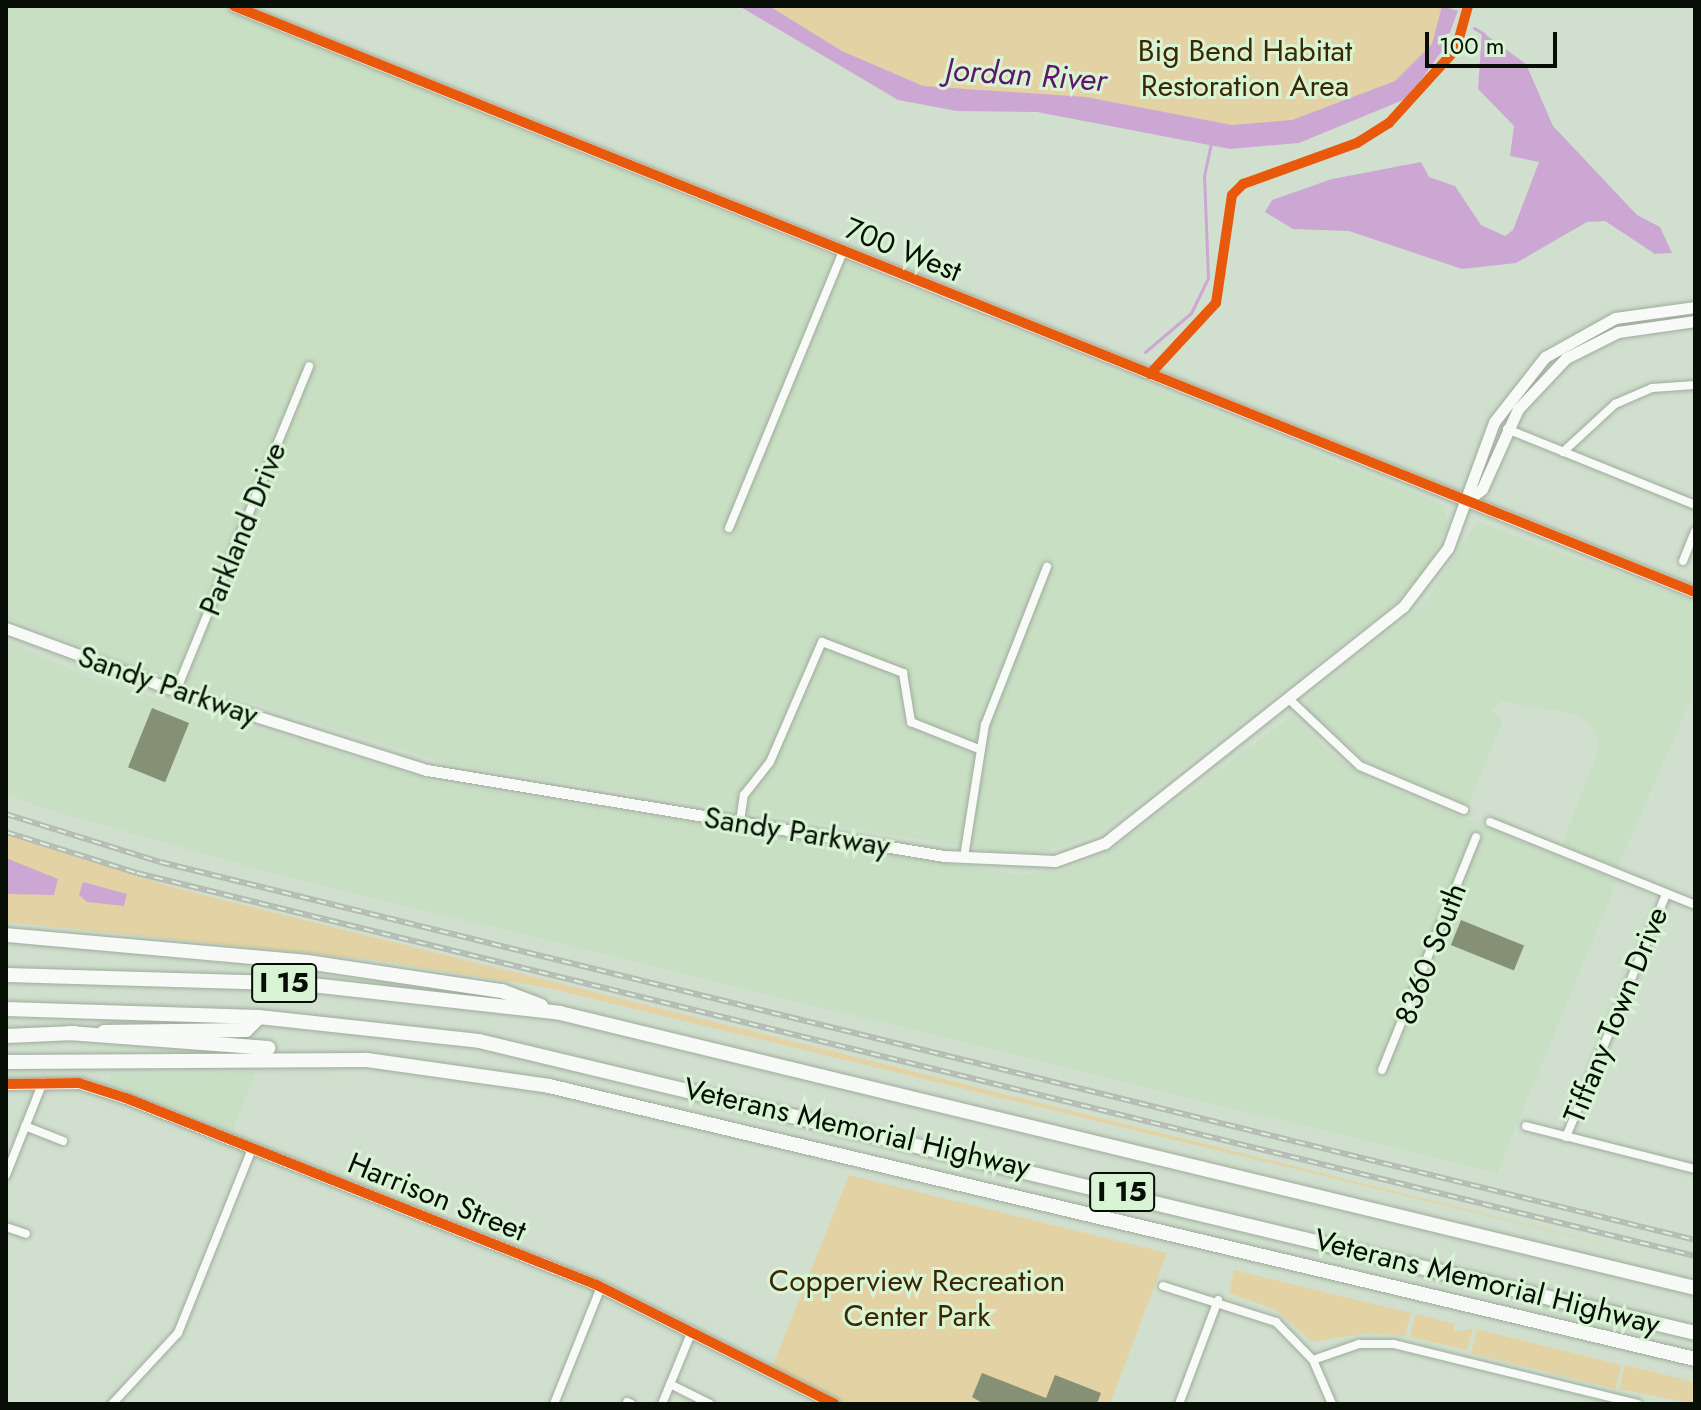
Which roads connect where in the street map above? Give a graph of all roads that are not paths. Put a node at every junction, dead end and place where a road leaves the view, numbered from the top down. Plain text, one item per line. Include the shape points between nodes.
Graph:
1 (234, 6) edge
2 (843, 252) junction
3 (1695, 307) edge
4 (1695, 321) edge
5 (309, 366) dead end
6 (1695, 385) edge
7 (1507, 429) junction
8 (1563, 452) junction
9 (1468, 500) junction
10 (1695, 505) edge
11 (729, 528) dead end
12 (1695, 531) edge
13 (1683, 561) dead end
14 (1047, 567) dead end
15 (1695, 592) edge
16 (6, 628) edge
17 (176, 691) junction
18 (1290, 700) junction
19 (979, 749) junction
20 (1464, 810) dead end
21 (740, 822) junction
22 (1490, 822) dead end
23 (1476, 837) dead end
24 (964, 857) junction
25 (1666, 894) junction
26 (1695, 905) edge
27 (6, 935) edge
28 (6, 975) edge
29 (6, 1009) edge
30 (560, 1013) junction
31 (259, 1017) junction
32 (69, 1033) junction
33 (6, 1036) edge
34 (6, 1062) edge
35 (408, 1064) junction
36 (1382, 1070) dead end
37 (43, 1082) junction
38 (6, 1084) edge
39 (25, 1126) junction
40 (1526, 1126) dead end
41 (1566, 1137) junction
42 (63, 1141) dead end
43 (252, 1149) junction
44 (1695, 1169) edge
45 (6, 1175) edge
46 (6, 1227) edge
47 (26, 1234) dead end
48 (1163, 1286) dead end
49 (601, 1287) junction
50 (1695, 1288) edge
51 (1218, 1300) junction
52 (692, 1331) junction
53 (1695, 1333) edge
54 (1695, 1359) edge
55 (1313, 1360) junction
56 (670, 1384) junction
57 (1623, 1402) edge
58 (112, 1404) edge
59 (554, 1404) edge
60 (662, 1404) edge
61 (710, 1404) edge
62 (835, 1404) edge
63 (1179, 1404) edge
64 (1332, 1404) edge
65 (1638, 1404) edge

1 - 2 street, 700 West
2 - 9 street, 700 West
2 - 11 street
3 - 9 street via 1615,318 1545,357 1494,422
4 - 7 street via 1632,328 1579,350 1534,388
5 - 17 street, Parkland Drive
6 - 8 street via 1652,388 1615,404
7 - 8 street
7 - 9 street via 1482,489
8 - 10 street
9 - 15 street, 700 West
9 - 18 street, Sandy Parkway via 1427,581
12 - 13 street
14 - 19 street
16 - 17 street, Sandy Parkway
17 - 21 street, Sandy Parkway via 427,770
18 - 20 street via 1360,766
18 - 24 street, Sandy Parkway via 1105,843 1055,861
19 - 21 street via 911,722 903,673 822,642 770,762 744,795
19 - 24 street
21 - 24 street, Sandy Parkway
22 - 25 street
23 - 36 street, 8360 South
25 - 26 street
25 - 41 street, Tiffany Town Drive
27 - 30 highway via 422,978 502,991
28 - 30 highway, Veterans Memorial Highway / I 15 via 303,984
29 - 31 highway, Veterans Memorial Highway / I 15
30 - 50 highway, Veterans Memorial Highway / I 15
31 - 32 highway via 246,1030
31 - 53 highway, Veterans Memorial Highway / I 15 via 549,1055
32 - 33 highway
32 - 35 highway via 385,1056
34 - 35 highway via 190,1056
35 - 54 highway via 549,1086
37 - 38 street, Harrison Street
37 - 39 street
37 - 43 street, Harrison Street via 95,1087
39 - 42 street
39 - 45 street
40 - 41 street
41 - 44 street
43 - 49 street, Harrison Street
43 - 58 street via 178,1333
46 - 47 street
48 - 51 street
49 - 52 street, Harrison Street
49 - 59 street
51 - 55 street via 1276,1322
51 - 63 street
52 - 56 street
52 - 62 street, Harrison Street
55 - 57 street via 1359,1344 1394,1344
55 - 64 street
56 - 60 street
56 - 61 street
57 - 65 street

